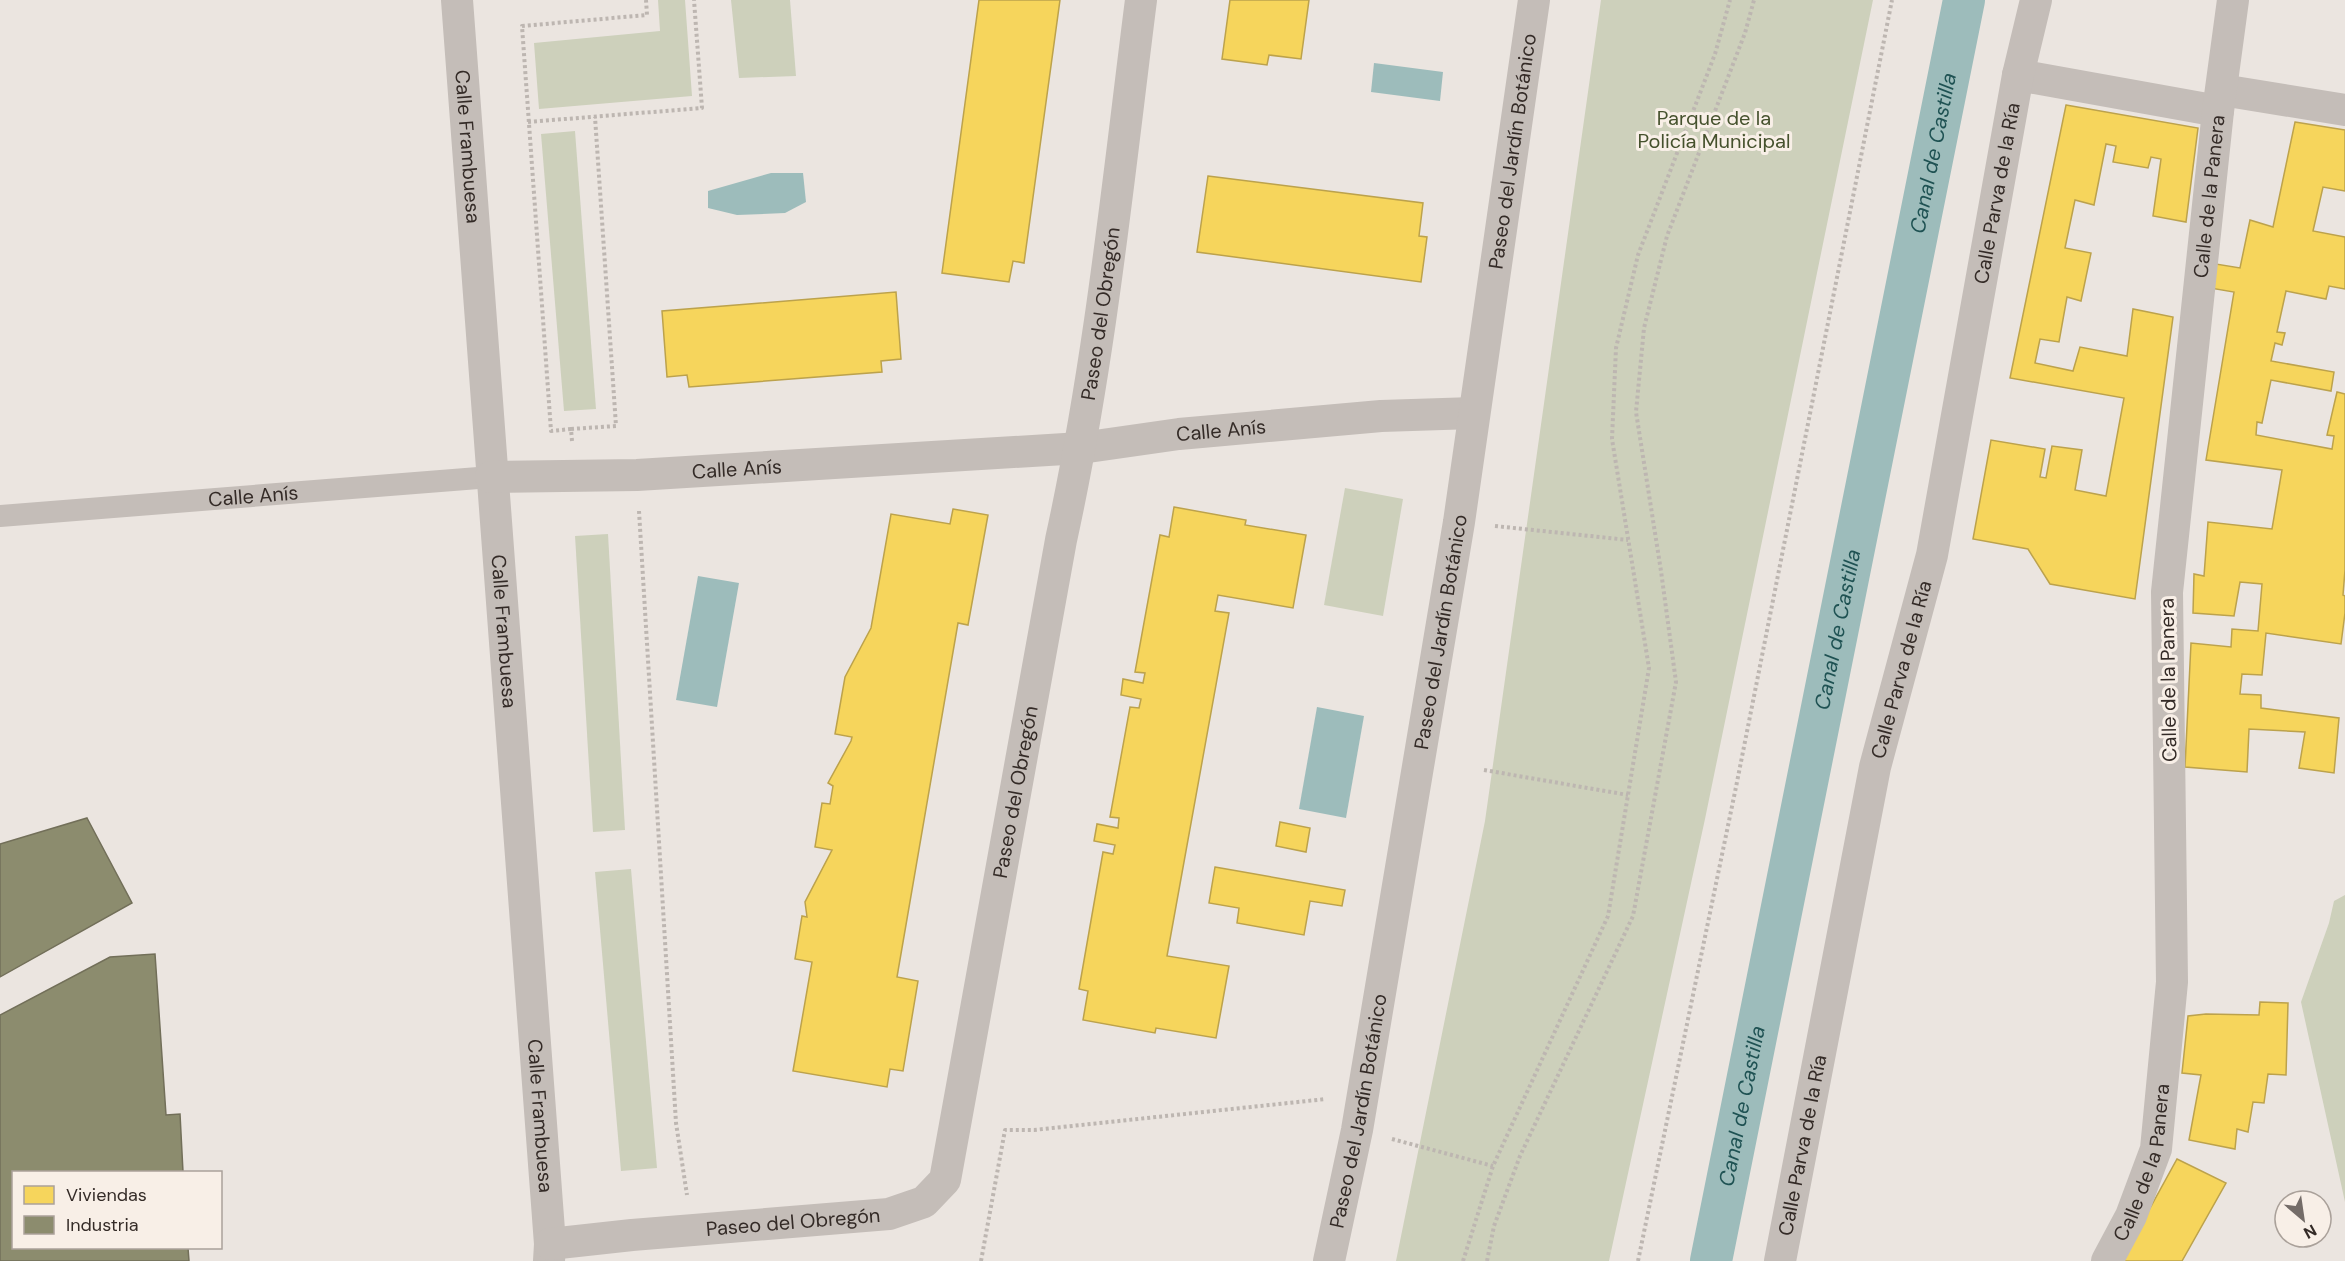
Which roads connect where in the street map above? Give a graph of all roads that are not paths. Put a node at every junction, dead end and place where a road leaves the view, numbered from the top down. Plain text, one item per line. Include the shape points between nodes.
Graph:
1 (457, 0) edge
2 (1141, 0) edge
3 (1534, 0) edge
4 (2036, 0) edge
5 (2233, 0) edge
6 (2018, 75) junction
7 (2220, 101) junction
8 (2345, 110) edge
9 (1474, 413) junction
10 (1081, 448) junction
11 (491, 477) junction
12 (0, 516) edge
13 (550, 1253) edge
14 (1329, 1261) edge
15 (1780, 1261) edge
16 (2107, 1261) edge

1 - 11 street, Calle Frambuesa
2 - 10 street, Paseo del Obregón via 1099,340
3 - 9 street, Paseo del Jardín Botánico
4 - 6 street, Calle Parva de la Ría
5 - 7 street, Calle de la Panera
6 - 7 street, Calle Parva de la Ría
6 - 15 street, Calle Parva de la Ría via 1932,555 1875,767
7 - 8 street, Calle de la Panera
7 - 16 street, Calle de la Panera via 2167,592 2171,994 2156,1149 2131,1216
9 - 10 street, Calle Anís via 1381,416 1203,431
9 - 14 street, Paseo del Jardín Botánico via 1363,1095
10 - 11 street, Calle Anís via 637,475
10 - 13 street, Paseo del Obregón via 945,1180 924,1202 890,1214 692,1230
11 - 12 street, Calle Anís
11 - 13 street, Calle Frambuesa

